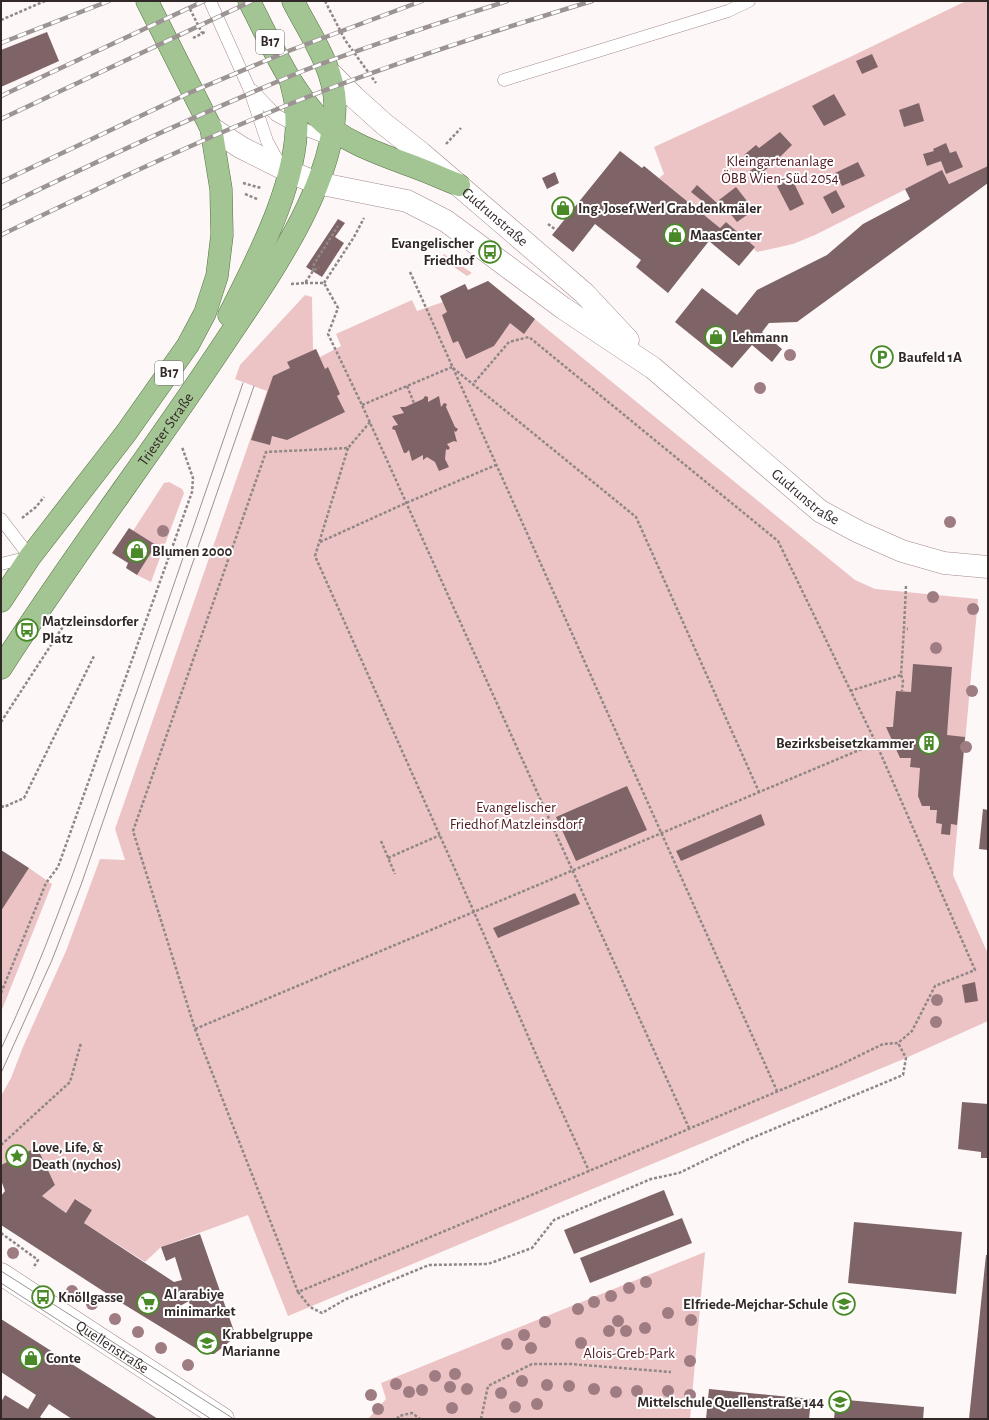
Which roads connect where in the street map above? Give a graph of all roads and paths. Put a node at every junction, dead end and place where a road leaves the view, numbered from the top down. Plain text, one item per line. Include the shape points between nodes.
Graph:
1 (45, 1) edge
2 (147, 1) edge
3 (210, 1) edge
4 (250, 1) edge
5 (293, 1) edge
6 (326, 1) edge
7 (749, 1) edge
8 (190, 10) dead end
9 (1, 20) edge
10 (202, 33) dead end
11 (330, 72) junction
12 (504, 80) dead end
13 (291, 83) junction
14 (378, 87) dead end
15 (249, 88) junction
16 (296, 126) junction
17 (211, 128) junction
18 (461, 128) dead end
19 (332, 135) junction
20 (446, 144) dead end
21 (286, 171) junction
22 (317, 183) junction
23 (459, 186) junction
24 (364, 218) dead end
25 (548, 224) dead end
26 (338, 226) dead end
27 (556, 230) dead end
28 (319, 267) dead end
29 (313, 271) junction
30 (410, 272) dead end
31 (305, 283) junction
32 (324, 283) junction
33 (284, 284) dead end
34 (452, 368) junction
35 (653, 368) junction
36 (473, 384) junction
37 (407, 386) junction
38 (191, 394) junction
39 (414, 403) dead end
40 (362, 405) junction
41 (370, 422) junction
42 (181, 443) dead end
43 (348, 448) junction
44 (496, 465) junction
45 (46, 496) dead end
46 (406, 503) junction
47 (1, 519) edge
48 (8, 529) junction
49 (320, 543) junction
50 (30, 557) junction
51 (1, 564) edge
52 (988, 567) edge
53 (906, 586) dead end
54 (1, 601) edge
55 (64, 625) dead end
56 (904, 628) junction
57 (908, 629) dead end
58 (94, 656) dead end
59 (1, 668) edge
60 (901, 675) junction
61 (850, 691) junction
62 (902, 691) dead end
63 (1, 722) edge
64 (876, 743) junction
65 (759, 792) junction
66 (1, 806) edge
67 (662, 833) junction
68 (440, 835) junction
69 (380, 841) dead end
70 (388, 858) junction
71 (573, 870) junction
72 (395, 874) dead end
73 (474, 912) junction
74 (1, 993) edge
75 (195, 1029) junction
76 (81, 1043) dead end
77 (898, 1043) junction
78 (777, 1091) junction
79 (689, 1128) junction
80 (1, 1145) edge
81 (589, 1171) junction
82 (1, 1232) edge
83 (29, 1273) dead end
84 (1, 1274) edge
85 (298, 1292) junction
86 (671, 1372) dead end
87 (223, 1419) edge
88 (398, 1419) edge
89 (420, 1419) edge
90 (481, 1419) edge

1 - 9 path
2 - 17 main road, B17
3 - 15 lane
4 - 13 main road, B17
5 - 11 main road, B17
6 - 14 path via 345,40
7 - 12 lane via 728,11
8 - 10 path
11 - 19 main road, B17 via 334,90
11 - 23 main road, Gudrunstraße via 354,98
13 - 16 main road, B17
13 - 19 main road
15 - 16 lane via 276,114
15 - 21 lane via 267,141
16 - 19 lane
16 - 21 main road, B17 via 294,151
17 - 21 main road
17 - 50 main road, Triester Straße / B17 via 217,156 222,216 220,256 213,294 205,313 188,345 126,433
18 - 20 path
19 - 22 main road, B17
19 - 23 main road
21 - 22 main road
21 - 38 main road, B17 via 278,209
22 - 35 main road, Gudrunstraße via 407,201 446,221 564,308
22 - 38 main road, Triester Straße / B17 via 304,215
23 - 35 main road, Gudrunstraße via 584,293
24 - 32 path
25 - 27 path
26 - 29 path via 314,264
28 - 29 path
29 - 31 path
30 - 34 path
31 - 32 path
31 - 33 path
32 - 40 path via 338,308 328,334
34 - 36 path
34 - 37 path
34 - 44 path
35 - 52 main road, Gudrunstraße via 820,511 902,551 944,563
36 - 61 path via 509,342 529,337 778,542
36 - 65 path via 636,516
37 - 39 path
37 - 40 path
38 - 59 main road, Triester Straße / B17
40 - 41 path
41 - 43 path
41 - 46 path
42 - 74 path via 192,478 192,492 58,867 46,883
43 - 49 path
43 - 75 path via 266,452 133,831
44 - 46 path
44 - 67 path
45 - 48 path
46 - 49 path
46 - 71 path
47 - 48 lane
48 - 50 lane
49 - 68 path via 315,556
50 - 51 lane
50 - 54 main road, Triester Straße / B17
53 - 56 path
55 - 63 path
56 - 57 path
56 - 60 path
58 - 66 path via 24,798
60 - 61 path
60 - 62 path
61 - 64 path
64 - 65 path
64 - 77 path via 976,970 935,986 912,1031
65 - 67 path
67 - 71 path
67 - 78 path
68 - 70 path
68 - 73 path
69 - 70 path
70 - 72 path
71 - 73 path
71 - 79 path
73 - 75 path
73 - 81 path
75 - 85 path
76 - 80 path via 70,1082
77 - 78 path via 883,1044
77 - 85 path via 906,1058 903,1075 747,1140 679,1173 651,1179 554,1220 532,1248 488,1264 429,1265 346,1299 322,1313 310,1307
78 - 79 path
79 - 81 path
81 - 85 path
82 - 83 path via 38,1260
84 - 87 main road, Quellenstraße
86 - 90 path via 571,1364 532,1364 488,1386
88 - 89 path via 398,1416 412,1413

